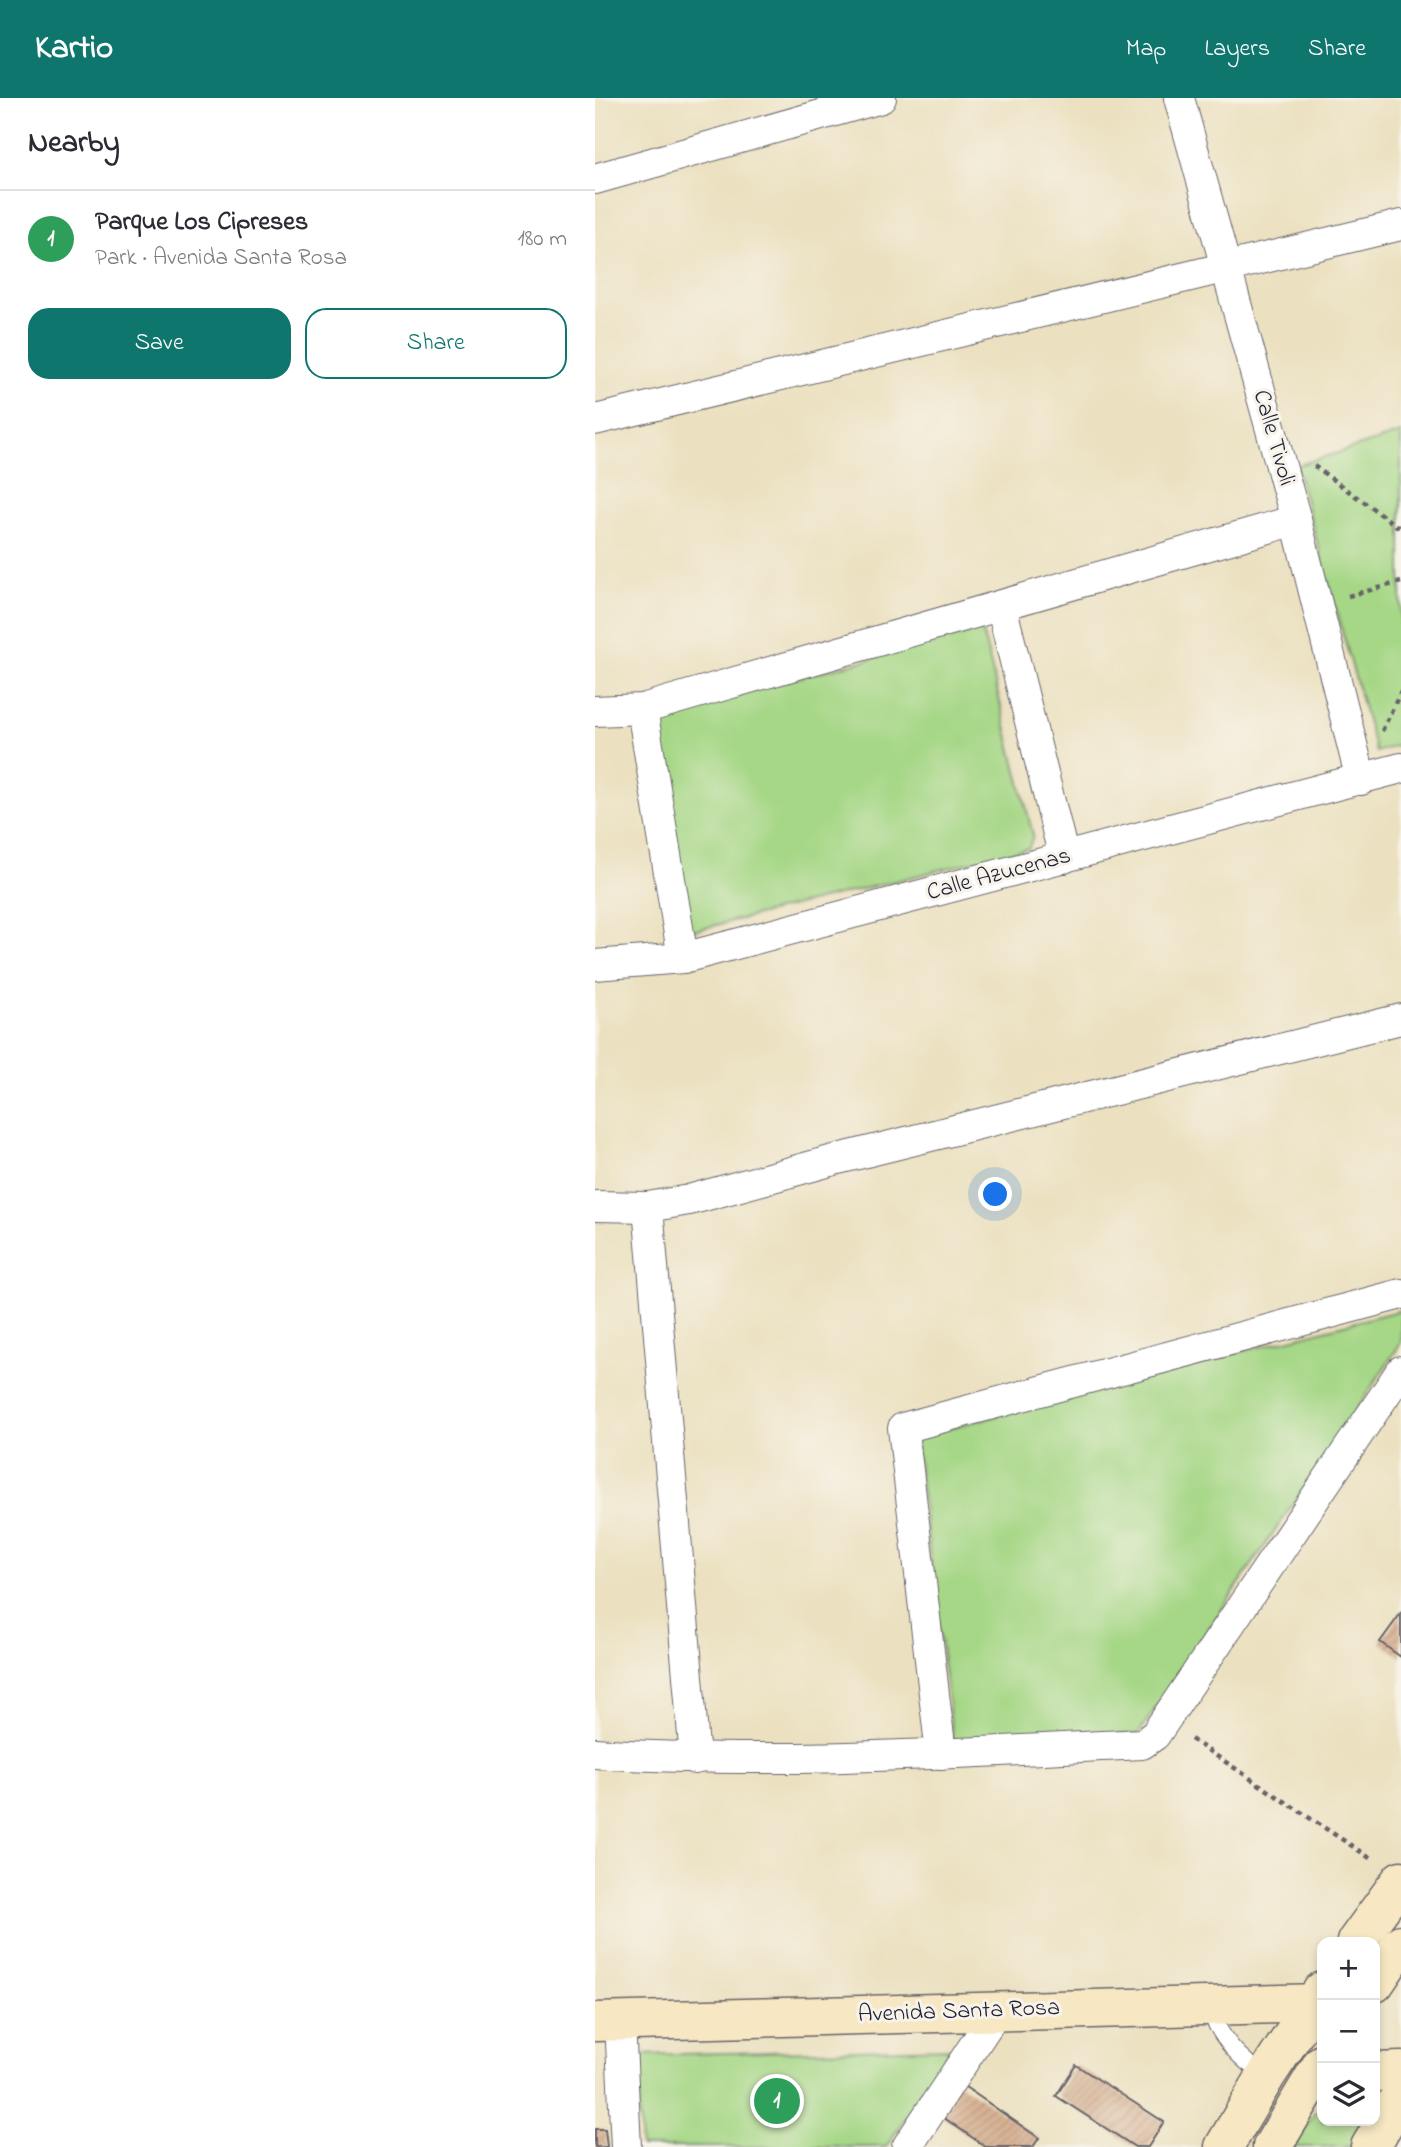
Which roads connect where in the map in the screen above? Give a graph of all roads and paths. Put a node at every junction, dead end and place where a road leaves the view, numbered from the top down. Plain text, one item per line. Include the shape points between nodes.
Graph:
1 (881, 98) edge
2 (1179, 98) edge
3 (595, 179) edge
4 (1401, 225) edge
5 (1225, 267) junction
6 (595, 419) edge
7 (1313, 466) dead end
8 (1296, 520) junction
9 (1401, 529) edge
10 (1401, 582) edge
11 (1338, 598) dead end
12 (1001, 605) junction
13 (1401, 691) edge
14 (642, 709) junction
15 (595, 711) edge
16 (1378, 739) dead end
17 (1401, 768) edge
18 (1361, 780) junction
19 (1064, 858) junction
20 (683, 958) junction
21 (595, 965) edge
22 (1401, 1019) edge
23 (595, 1206) edge
24 (648, 1207) junction
25 (1401, 1294) edge
26 (1401, 1371) edge
27 (1164, 1721) junction
28 (595, 1753) edge
29 (941, 1754) junction
30 (695, 1759) junction
31 (1392, 1873) edge
32 (1359, 1937) edge
33 (1401, 1944) edge
34 (1380, 1976) edge
35 (1317, 1999) edge
36 (1319, 2000) edge
37 (1380, 2000) edge
38 (1401, 2000) edge
39 (1207, 2006) junction
40 (996, 2011) junction
41 (608, 2022) edge
42 (1401, 2071) edge
43 (1380, 2072) edge
44 (1266, 2076) junction
45 (1317, 2077) edge
46 (1401, 2095) edge
47 (626, 2147) edge
48 (907, 2147) edge
49 (1224, 2147) edge
50 (1272, 2147) edge
51 (1370, 2147) edge

1 - 3 street
2 - 5 street, Calle Tivoli
4 - 5 street
5 - 6 street
5 - 8 street, Calle Tivoli
7 - 9 path
8 - 12 street
8 - 18 street, Calle Tivoli
10 - 11 path
12 - 14 street
12 - 19 street
13 - 16 path
14 - 15 street
14 - 20 street
17 - 18 street, Calle Azucenas
18 - 19 street, Calle Azucenas
19 - 20 street, Calle Azucenas
20 - 21 street, Calle Azucenas
22 - 24 street
23 - 24 street
24 - 30 street
25 - 29 street via 902,1428
26 - 27 street
27 - 29 street via 1142,1744
27 - 31 path
28 - 30 street
29 - 30 street
31 - 32 street
33 - 34 street
35 - 39 street, Avenida Santa Rosa
36 - 44 street
37 - 38 street
39 - 40 street, Avenida Santa Rosa
39 - 44 lane via 1225,2042 1244,2063
40 - 41 street, Avenida Santa Rosa
40 - 48 street
41 - 47 street
42 - 43 street
44 - 49 street
45 - 50 street
46 - 51 street

